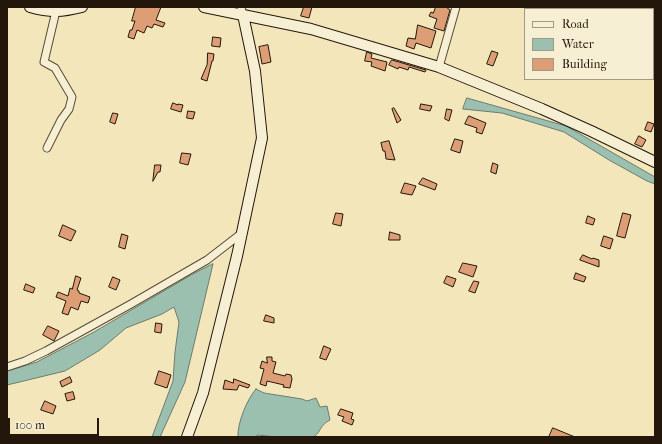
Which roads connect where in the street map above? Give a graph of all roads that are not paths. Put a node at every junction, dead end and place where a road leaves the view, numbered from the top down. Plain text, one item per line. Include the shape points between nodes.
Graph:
1 (30, 7) edge
2 (82, 7) edge
3 (204, 7) edge
4 (456, 7) edge
5 (56, 11) junction
6 (242, 11) edge
7 (439, 67) junction
8 (47, 148) dead end
9 (655, 162) edge
10 (242, 233) junction
11 (7, 366) edge
12 (187, 437) edge

1 - 5 main road
2 - 5 main road via 64,12
3 - 6 main road
4 - 7 street
5 - 8 street via 44,62 55,68 72,96 69,109
6 - 7 main road
6 - 10 main road via 255,71 262,138
7 - 9 main road via 542,109
10 - 11 street via 207,260 124,308 46,351
10 - 12 main road via 203,393

